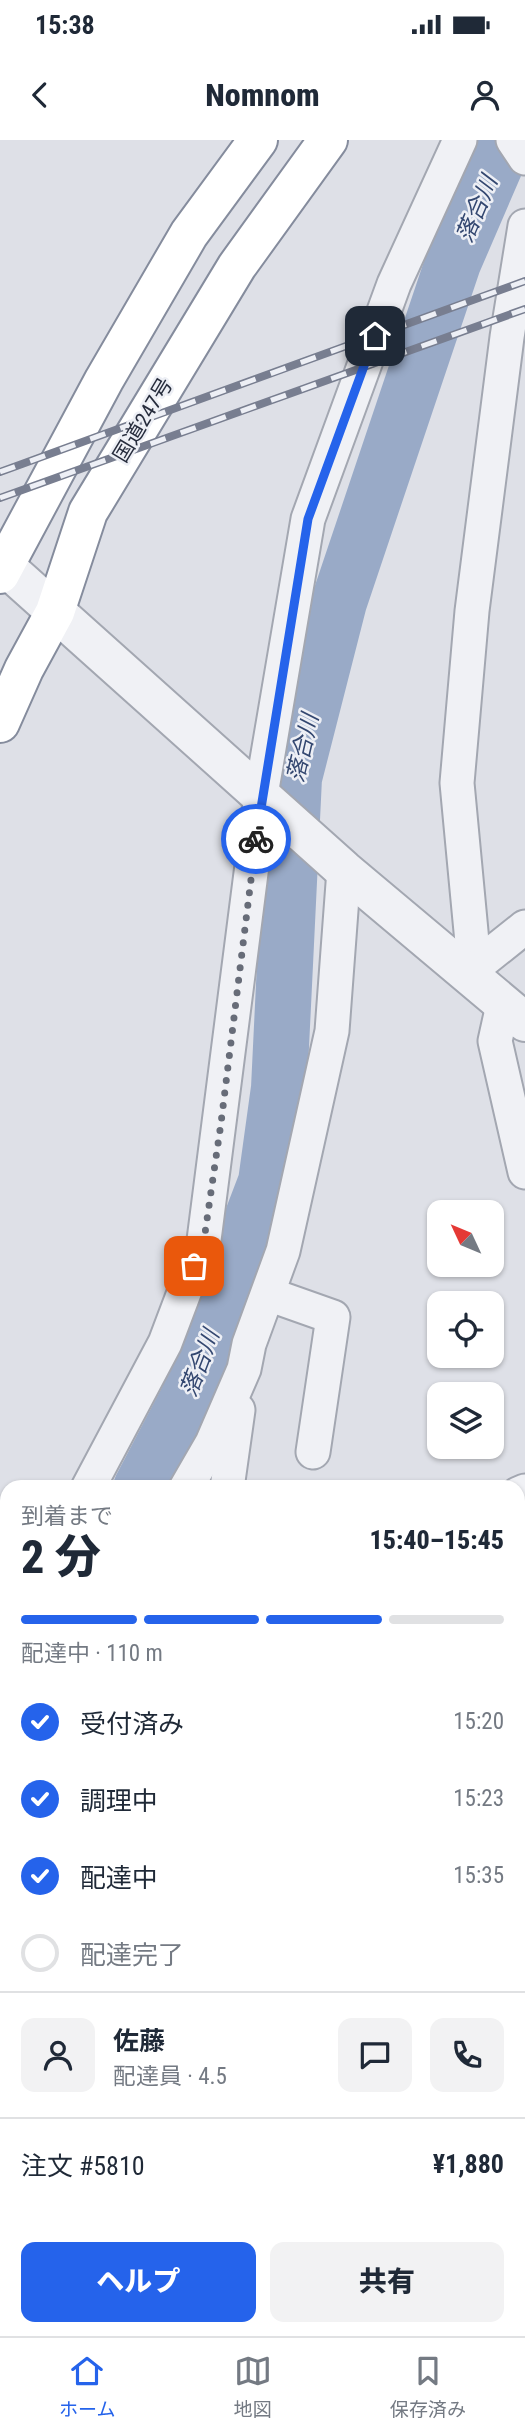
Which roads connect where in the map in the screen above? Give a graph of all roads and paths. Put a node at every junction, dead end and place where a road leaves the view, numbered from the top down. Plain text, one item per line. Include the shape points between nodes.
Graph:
1 (258, 140) edge
2 (328, 140) edge
3 (460, 140) edge
4 (513, 140) edge
5 (525, 158) edge
6 (525, 226) edge
7 (1, 567) edge
8 (55, 612) junction
9 (0, 723) edge
10 (268, 802) junction
11 (344, 870) junction
12 (525, 927) edge
13 (466, 974) junction
14 (514, 1013) edge
15 (525, 1172) edge
16 (268, 1294) junction
17 (244, 1368) junction
18 (313, 1452) dead end
19 (92, 1480) edge
20 (191, 1480) edge
21 (228, 1480) edge

1 - 7 highway via 189,234
2 - 8 highway, 国道247号 via 237,266 88,512
3 - 10 street via 394,284 308,519
4 - 5 street
6 - 13 street via 472,611 457,783 472,942
7 - 8 street
8 - 9 highway, 国道247号
8 - 10 street
10 - 11 street
10 - 19 street via 204,1240 165,1343
11 - 13 street
11 - 16 street via 332,1031 283,1251
12 - 13 street
13 - 14 street
14 - 15 street via 495,1041
16 - 17 street
16 - 18 street via 333,1317
17 - 20 street
17 - 21 street

